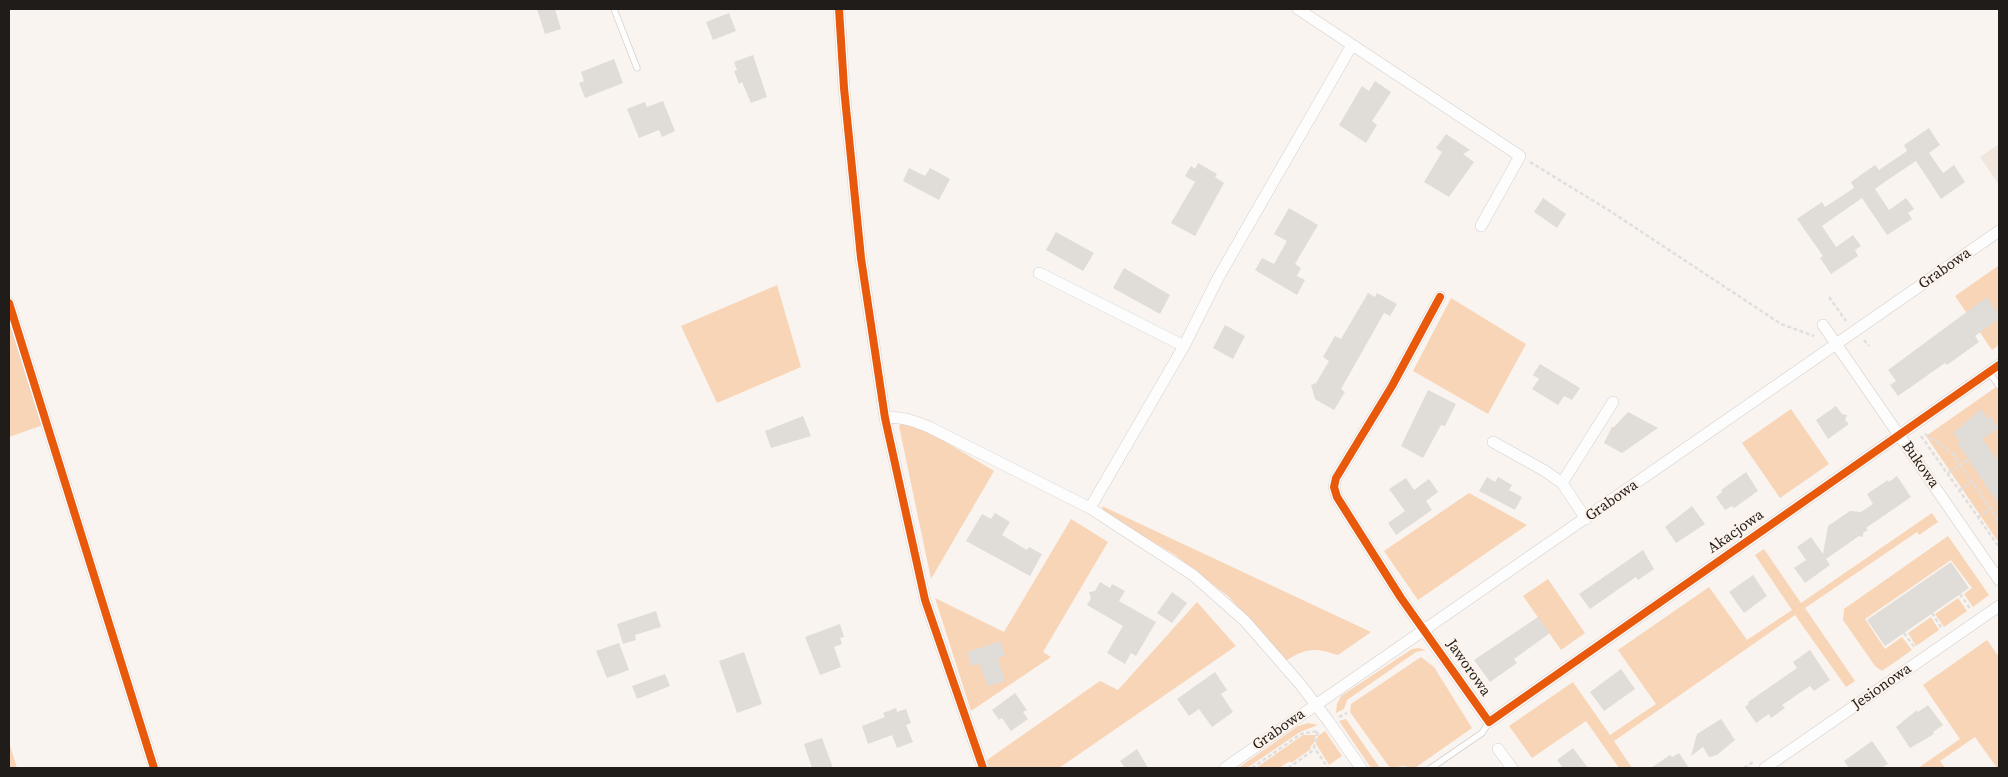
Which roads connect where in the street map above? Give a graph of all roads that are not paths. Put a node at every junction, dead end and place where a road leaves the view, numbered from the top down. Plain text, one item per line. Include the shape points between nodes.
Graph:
1 (614, 9) edge
2 (839, 9) edge
3 (1298, 9) edge
4 (1352, 46) junction
5 (637, 68) dead end
6 (1481, 226) dead end
7 (1999, 231) edge
8 (1039, 273) dead end
9 (1440, 297) dead end
10 (9, 303) edge
11 (1822, 325) dead end
12 (1836, 344) junction
13 (1184, 346) junction
14 (1999, 365) edge
15 (1989, 372) junction
16 (1999, 386) edge
17 (1612, 402) dead end
18 (885, 418) junction
19 (1899, 435) junction
20 (1493, 442) dead end
21 (1562, 483) junction
22 (1090, 508) junction
23 (1586, 519) junction
24 (1999, 580) edge
25 (1999, 606) edge
26 (1424, 630) junction
27 (1316, 705) junction
28 (1489, 722) junction
29 (1498, 749) dead end
30 (154, 768) edge
31 (983, 768) edge
32 (1224, 768) edge
33 (1361, 768) edge
34 (1431, 768) edge
35 (1512, 768) edge
36 (1765, 768) edge

1 - 5 lane
2 - 18 street via 861,258
3 - 4 street
4 - 6 street via 1520,156
4 - 13 street via 1206,299
7 - 12 street, Grabowa
8 - 13 street
9 - 26 street, Jaworowa via 1334,483 1337,497
10 - 30 street
11 - 12 street, Bukowa
12 - 19 street, Bukowa
12 - 23 street, Grabowa
13 - 22 street
14 - 15 street, Akacjowa
15 - 16 lane
15 - 19 street, Akacjowa
17 - 21 street
18 - 22 street via 897,416 930,428
18 - 31 street via 925,600
19 - 24 street, Bukowa
19 - 28 street, Akacjowa
20 - 21 street
21 - 23 street
22 - 27 street via 1212,590 1245,621
23 - 26 street, Grabowa
25 - 36 street, Jesionowa
26 - 27 street, Grabowa
26 - 28 street, Jaworowa
27 - 32 street, Grabowa
27 - 33 street
28 - 34 lane via 1482,733
29 - 35 street

